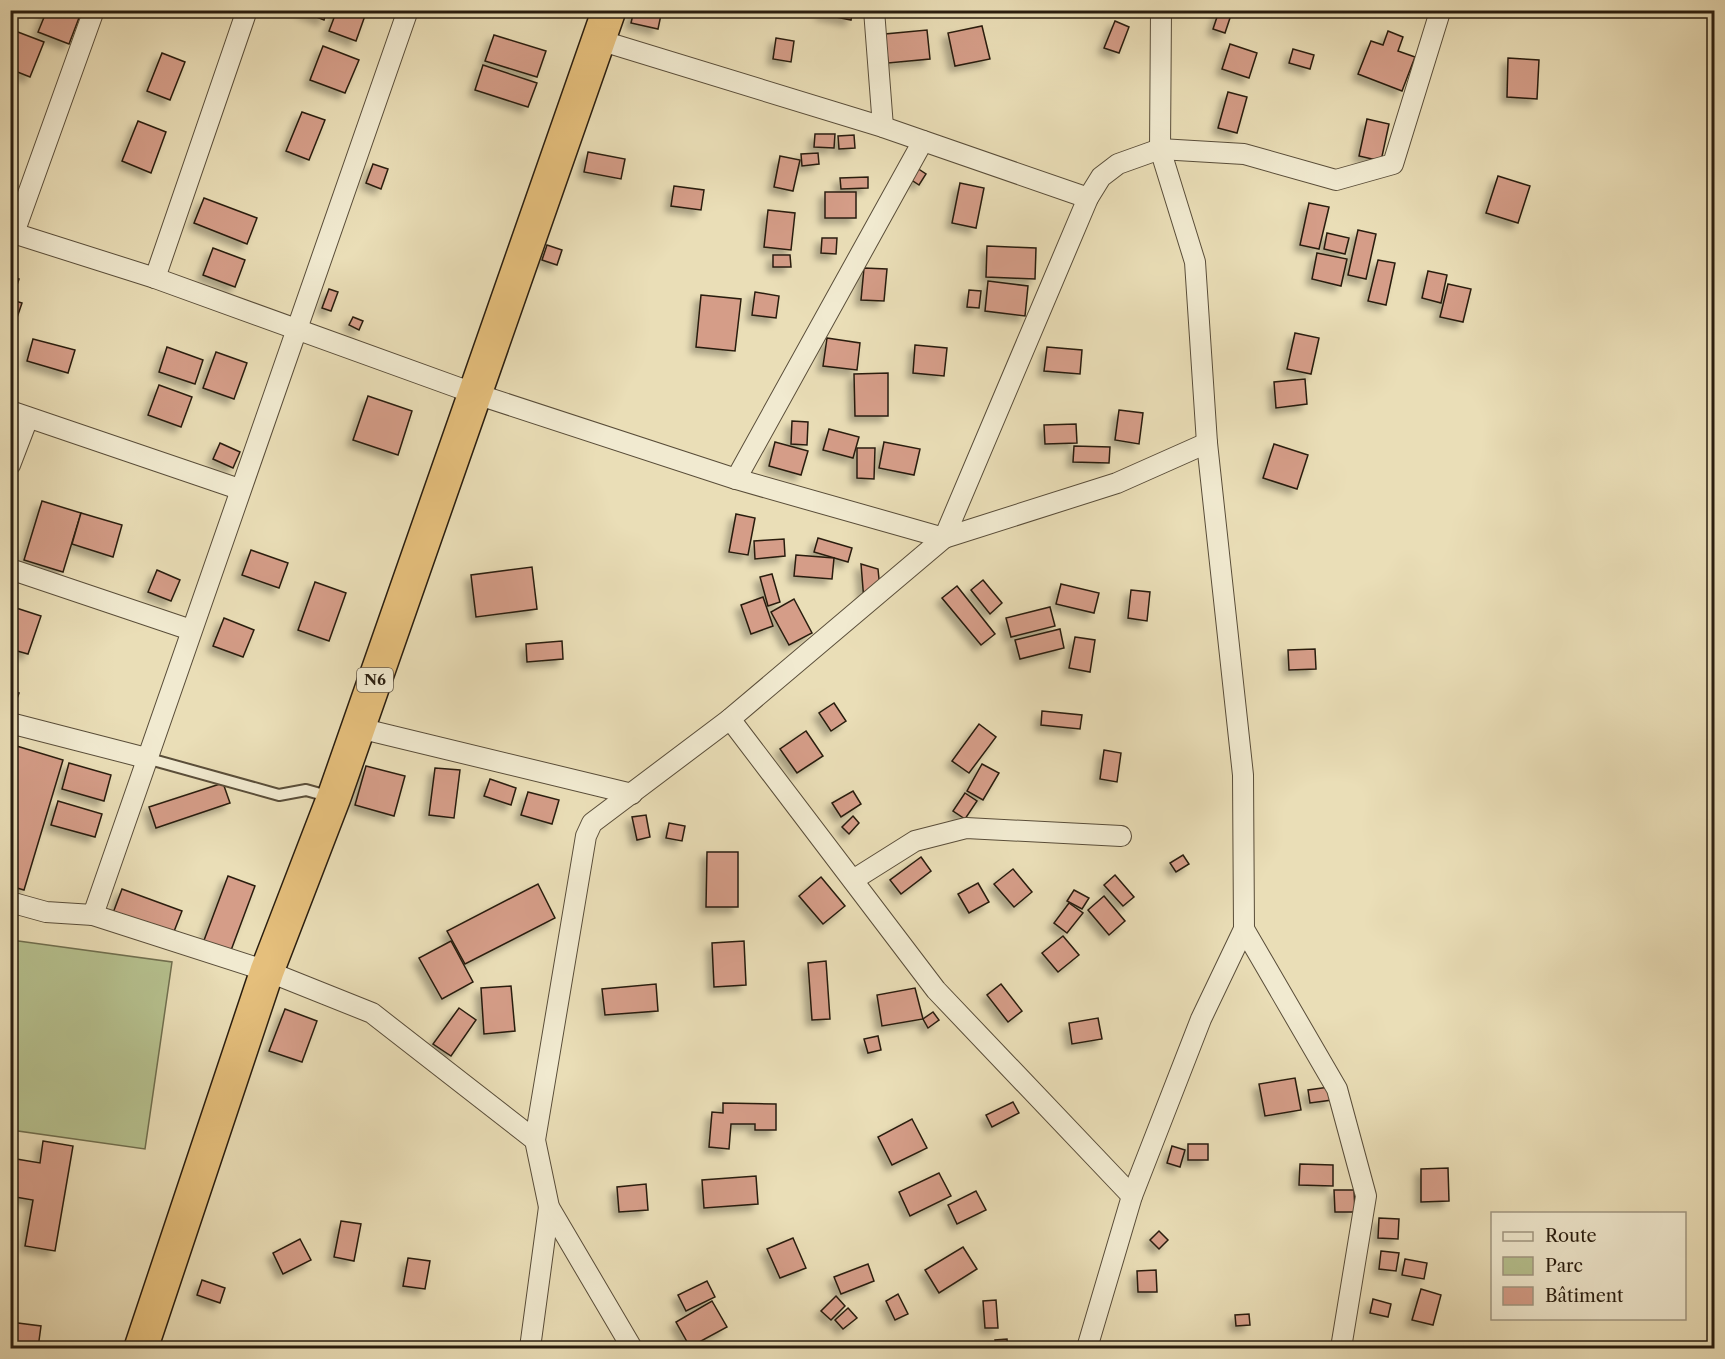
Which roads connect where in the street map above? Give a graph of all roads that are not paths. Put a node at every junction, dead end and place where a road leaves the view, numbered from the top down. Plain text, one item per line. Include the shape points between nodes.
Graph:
1 (94, 10) edge
2 (247, 10) edge
3 (408, 10) edge
4 (874, 10) edge
5 (1161, 10) edge
6 (1439, 15) dead end
7 (604, 25) edge
8 (883, 127) junction
9 (923, 141) junction
10 (1160, 150) junction
11 (1088, 198) junction
12 (12, 233) edge
13 (155, 279) junction
14 (295, 329) junction
15 (473, 393) junction
16 (19, 415) edge
17 (1207, 443) junction
18 (10, 465) edge
19 (736, 479) junction
20 (240, 489) junction
21 (944, 538) junction
22 (10, 568) edge
23 (191, 630) junction
24 (730, 719) junction
25 (10, 723) edge
26 (359, 728) junction
27 (146, 759) junction
28 (632, 794) junction
29 (334, 797) junction
30 (1121, 836) dead end
31 (852, 880) junction
32 (10, 902) edge
33 (93, 915) junction
34 (1244, 929) junction
35 (267, 971) junction
36 (535, 1140) junction
37 (1132, 1196) junction
38 (549, 1208) junction
39 (141, 1348) edge
40 (530, 1348) edge
41 (632, 1348) edge
42 (1087, 1348) edge
43 (1341, 1348) edge

1 - 12 street
2 - 13 street
3 - 14 street
4 - 8 street
5 - 10 street
6 - 10 street via 1393,164 1336,180 1244,154
7 - 8 street
7 - 15 highway, N6
8 - 9 street
9 - 11 street
9 - 19 street
10 - 11 street via 1118,164 1101,177
10 - 17 street via 1195,262
11 - 21 street
12 - 13 street
13 - 14 street
14 - 15 street
14 - 20 street
15 - 19 street
15 - 26 highway, N6
16 - 18 street
16 - 20 street
17 - 21 street via 1117,483
17 - 34 street via 1243,775
19 - 21 street
20 - 23 street
21 - 24 street
22 - 23 street
23 - 27 street
24 - 28 street
24 - 31 street
25 - 27 street
26 - 28 street
26 - 29 highway, N6
27 - 29 lane via 279,795 306,790
27 - 33 street
28 - 36 street via 592,823 586,836
29 - 35 highway, N6
30 - 31 street via 966,828 915,841
31 - 37 street via 936,990
32 - 33 street via 46,912
33 - 35 street
34 - 37 street via 1201,1019
34 - 43 street via 1336,1089 1366,1196
35 - 36 street via 372,1013
35 - 39 highway, N6
36 - 38 street
37 - 42 street
38 - 40 street
38 - 41 street

